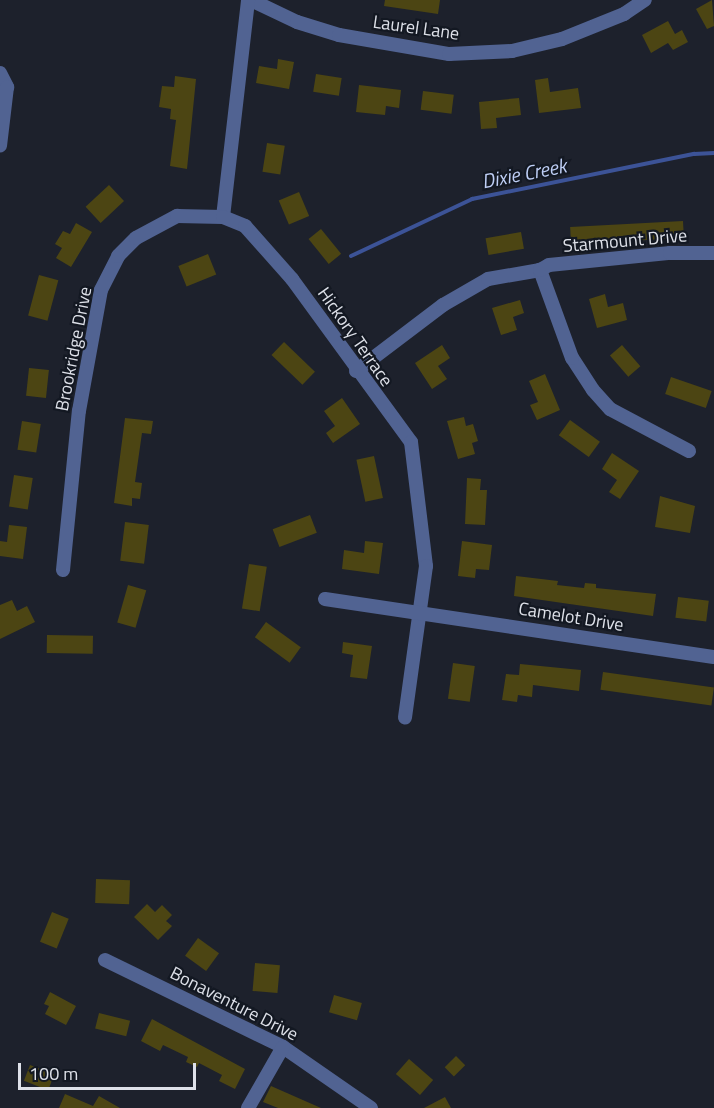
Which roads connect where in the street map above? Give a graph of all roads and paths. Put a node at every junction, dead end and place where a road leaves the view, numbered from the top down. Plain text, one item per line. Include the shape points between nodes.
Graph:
1 (249, 0) edge
2 (645, 0) edge
3 (0, 73) edge
4 (0, 146) edge
5 (223, 217) junction
6 (714, 253) edge
7 (540, 270) junction
8 (356, 371) junction
9 (689, 451) dead end
10 (63, 570) dead end
11 (325, 599) dead end
12 (422, 612) junction
13 (714, 657) edge
14 (405, 718) dead end
15 (105, 960) dead end
16 (283, 1047) junction
17 (248, 1108) edge
18 (370, 1108) edge

1 - 2 street, Laurel Lane via 297,22 339,35 449,54 512,51 562,39 624,14
1 - 5 street
3 - 4 street via 7,87
5 - 8 street, Hickory Terrace via 244,226 292,279
5 - 10 street, Brookridge Drive via 177,216 156,225 118,256 101,290 79,411
6 - 7 street, Starmount Drive via 670,253 549,265
7 - 8 street, Starmount Drive via 488,279 443,305
7 - 9 street via 572,358 610,409
8 - 12 street, Hickory Terrace via 411,442 426,566
11 - 12 street, Camelot Drive
12 - 13 street, Camelot Drive
12 - 14 street, Hickory Terrace
15 - 16 street, Bonaventure Drive
16 - 17 street
16 - 18 street, Bonaventure Drive

